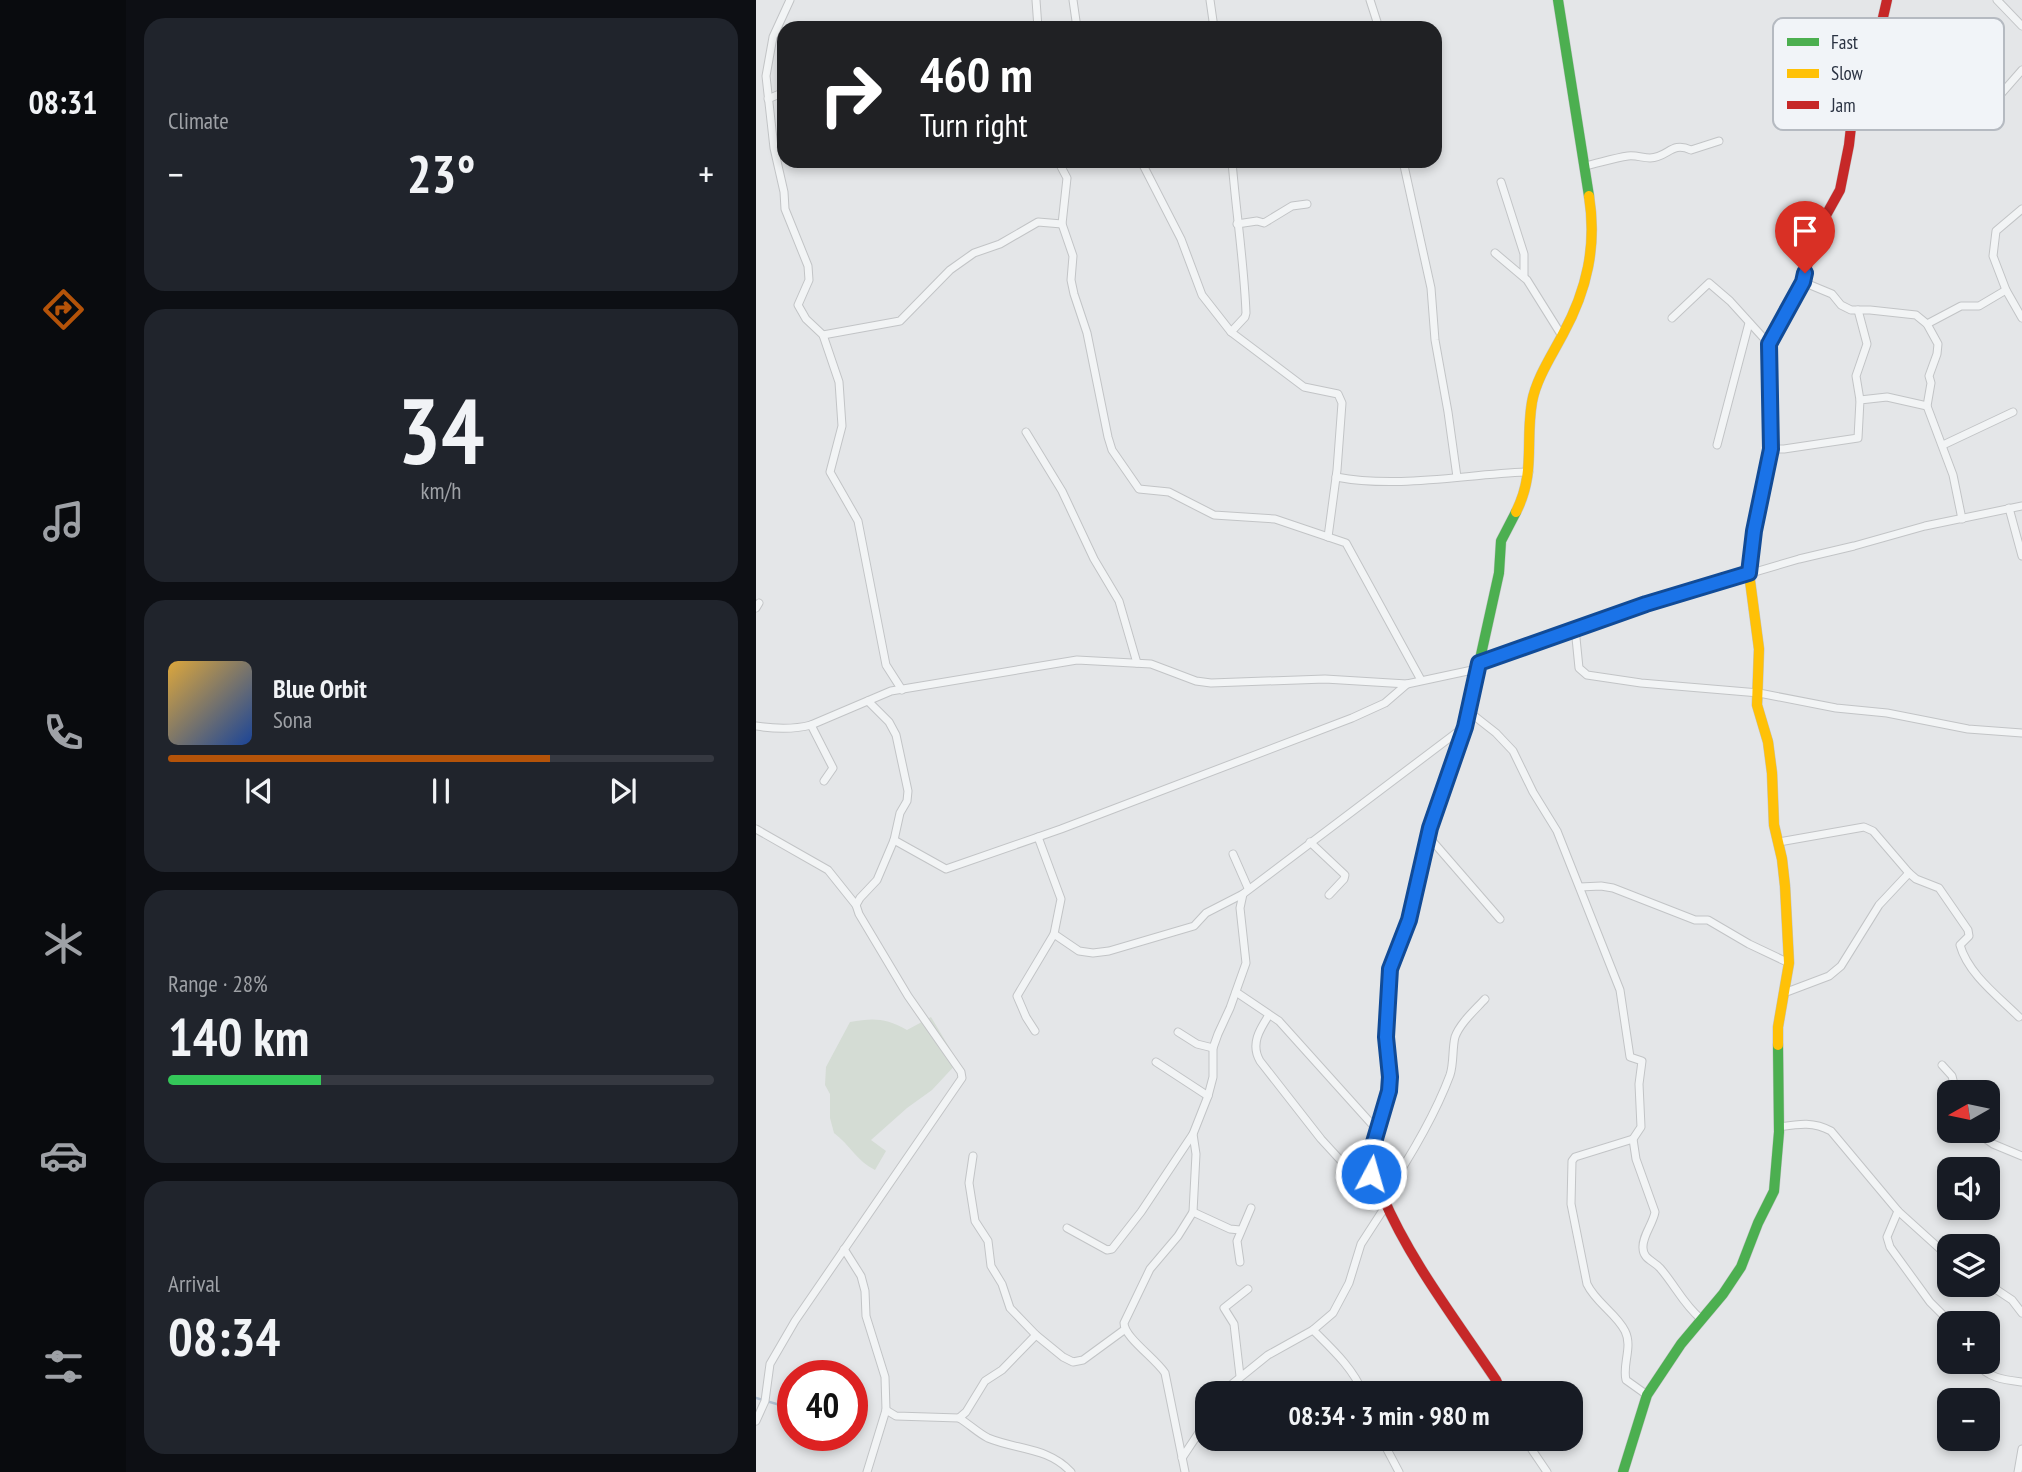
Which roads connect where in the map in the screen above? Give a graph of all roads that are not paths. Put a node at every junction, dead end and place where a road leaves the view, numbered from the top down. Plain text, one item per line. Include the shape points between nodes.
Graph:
1 (790, 0) edge
2 (1036, 0) edge
3 (1073, 0) edge
4 (1210, 0) edge
5 (1370, 0) edge
6 (1558, 0) edge
7 (1887, 0) edge
8 (1997, 0) edge
9 (1883, 18) edge
10 (780, 21) edge
11 (1038, 21) edge
12 (1076, 21) edge
13 (1213, 21) edge
14 (1378, 21) edge
15 (2022, 26) edge
16 (777, 28) edge
17 (2022, 70) edge
18 (2004, 90) edge
19 (777, 95) edge
20 (768, 99) junction
21 (1851, 130) edge
22 (1719, 142) dead end
23 (777, 164) edge
24 (1585, 166) junction
25 (778, 168) edge
26 (1062, 168) edge
27 (1145, 168) edge
28 (1233, 168) edge
29 (1405, 168) edge
30 (1501, 182) dead end
31 (1307, 204) dead end
32 (2022, 209) edge
33 (1062, 224) junction
34 (1237, 224) junction
35 (1495, 253) dead end
36 (1524, 277) junction
37 (1803, 282) junction
38 (2006, 290) junction
39 (1858, 310) junction
40 (1672, 318) dead end
41 (2022, 318) edge
42 (1749, 323) junction
43 (1927, 324) junction
44 (1231, 332) junction
45 (823, 335) junction
46 (1562, 336) junction
47 (1769, 344) junction
48 (1860, 400) junction
49 (1927, 406) junction
50 (2012, 412) dead end
51 (1027, 432) dead end
52 (1717, 445) dead end
53 (1943, 445) junction
54 (1771, 449) junction
55 (1529, 472) junction
56 (1336, 477) junction
57 (1457, 477) junction
58 (2022, 506) edge
59 (2009, 508) junction
60 (1962, 519) junction
61 (1328, 537) junction
62 (2022, 556) edge
63 (1749, 573) junction
64 (1575, 628) junction
65 (1137, 663) junction
66 (1478, 666) junction
67 (1421, 680) junction
68 (1407, 684) junction
69 (902, 690) junction
70 (1759, 693) junction
71 (868, 701) junction
72 (1468, 711) junction
73 (756, 726) edge
74 (811, 726) junction
75 (1465, 727) junction
76 (2022, 733) edge
77 (824, 781) dead end
78 (756, 829) edge
79 (1428, 836) junction
80 (1038, 837) junction
81 (894, 841) junction
82 (1310, 842) junction
83 (1779, 842) junction
84 (1233, 855) dead end
85 (1909, 873) junction
86 (1580, 887) junction
87 (1245, 891) junction
88 (1329, 895) dead end
89 (856, 905) junction
90 (1500, 919) dead end
91 (1055, 934) junction
92 (1789, 963) junction
93 (1236, 992) junction
94 (1784, 993) junction
95 (1485, 999) dead end
96 (1269, 1015) junction
97 (2019, 1017) dead end
98 (1035, 1031) dead end
99 (1178, 1032) dead end
100 (1213, 1048) junction
101 (1156, 1062) dead end
102 (1942, 1065) dead end
103 (1953, 1080) edge
104 (1208, 1096) junction
105 (1779, 1127) junction
106 (1378, 1131) junction
107 (1193, 1134) junction
108 (1633, 1139) junction
109 (1992, 1143) edge
110 (973, 1156) dead end
111 (2022, 1156) edge
112 (1371, 1169) junction
113 (1384, 1202) junction
114 (1251, 1208) dead end
115 (1898, 1211) junction
116 (1193, 1212) junction
117 (1067, 1228) dead end
118 (1240, 1230) junction
119 (1937, 1246) edge
120 (844, 1249) junction
121 (1240, 1262) dead end
122 (1248, 1289) dead end
123 (2000, 1292) edge
124 (1939, 1311) edge
125 (2022, 1313) edge
126 (1701, 1319) junction
127 (1124, 1330) junction
128 (1313, 1330) junction
129 (1036, 1335) junction
130 (1990, 1374) edge
131 (1240, 1376) junction
132 (1235, 1381) edge
133 (1357, 1381) edge
134 (1496, 1381) edge
135 (2022, 1382) edge
136 (1647, 1395) junction
137 (759, 1410) edge
138 (887, 1410) junction
139 (960, 1418) junction
140 (756, 1421) edge
141 (1195, 1438) edge
142 (2022, 1449) edge
143 (1388, 1451) edge
144 (1533, 1451) edge
145 (1182, 1458) junction
146 (867, 1472) edge
147 (1071, 1472) edge
148 (1185, 1472) edge
149 (1399, 1472) edge
150 (1547, 1472) edge
151 (1623, 1472) edge
152 (2018, 1472) edge

1 - 10 street
2 - 11 street
3 - 12 street
4 - 13 street
5 - 14 street
6 - 24 street
7 - 9 street
8 - 15 street
16 - 20 street via 766,76
17 - 18 street
19 - 20 street
20 - 23 street
21 - 37 street via 1840,190 1815,235
22 - 24 street via 1691,150 1682,146 1650,158 1629,156
24 - 46 street via 1593,242 1584,284
25 - 45 street via 787,217 808,266 799,310
26 - 33 street via 1067,178
27 - 44 street via 1181,239 1202,295
28 - 34 street
29 - 57 street via 1432,297
30 - 36 street via 1524,254
31 - 34 street via 1292,206 1264,223
32 - 38 street via 1996,230 1993,256
33 - 45 street via 1038,222 974,253 950,270 900,320
33 - 61 street via 1073,256 1071,280 1108,437 1136,485 1170,492 1214,515 1275,519
34 - 44 street via 1246,313
35 - 36 street
36 - 46 street
37 - 39 street
37 - 47 street
38 - 41 street
38 - 43 street via 1979,306 1961,306
39 - 43 street via 1916,315
39 - 48 street via 1867,344 1856,376
40 - 42 street via 1709,284
42 - 47 street
42 - 52 street
43 - 49 street via 1938,344 1928,376
44 - 56 street via 1304,387 1341,398
45 - 69 street via 839,382 842,426 830,472 858,520 886,665
46 - 55 street via 1532,401
47 - 54 street
48 - 49 street via 1887,397
48 - 54 street via 1858,438
49 - 53 street
50 - 53 street
51 - 65 street via 1119,601
53 - 60 street
54 - 63 street
55 - 57 street
55 - 66 street via 1523,497 1501,541 1499,573
56 - 57 street via 1360,482
56 - 61 street
58 - 59 street
59 - 60 street
59 - 62 street
60 - 63 street
61 - 67 street via 1349,546
63 - 64 street
63 - 70 street via 1759,649
64 - 66 street
64 - 70 street via 1579,668 1587,675
65 - 68 street via 1211,683 1325,679
65 - 69 street via 1077,660
66 - 67 street
66 - 72 street
67 - 68 street
68 - 80 street via 1385,703 1352,718
69 - 71 street
70 - 76 street via 1968,729
70 - 83 street via 1757,705 1768,742
71 - 74 street
71 - 81 street via 896,735 906,778 907,800
72 - 75 street
72 - 86 street via 1513,751 1558,831
73 - 74 street
74 - 77 street via 834,768
75 - 79 street
75 - 82 street
78 - 89 street via 828,870
79 - 90 street
79 - 106 street via 1409,920 1390,969 1386,1037 1390,1077
80 - 81 street via 946,869
80 - 91 street via 1060,890
81 - 89 street via 877,880
82 - 87 street
82 - 88 street via 1345,874
83 - 85 street via 1864,827 1873,831
83 - 92 street
84 - 87 street
85 - 94 street via 1880,905 1841,966 1829,976
85 - 97 street via 1939,888 1968,930 1969,936 1960,945 1970,964
86 - 92 street via 1613,888 1695,920 1708,920
86 - 108 street via 1620,990 1630,1057 1642,1061 1641,1127
87 - 91 street via 1206,913 1194,926 1109,951 1079,951
87 - 93 street via 1240,908 1246,963
89 - 120 street via 962,1078
91 - 98 street via 1017,996
92 - 94 street
93 - 96 street
93 - 100 street
94 - 105 street via 1777,1027
95 - 113 street via 1455,1038 1451,1072
96 - 106 street via 1293,1035
96 - 112 street via 1257,1035 1256,1055 1343,1163
99 - 100 street
100 - 104 street
101 - 104 street
102 - 103 street
104 - 107 street
105 - 115 street via 1819,1124 1831,1131
105 - 126 street via 1774,1191 1741,1267
106 - 112 street
107 - 116 street
107 - 117 street via 1111,1249
108 - 126 street via 1655,1212 1644,1255
108 - 136 street via 1575,1157 1571,1203 1587,1284 1626,1333 1626,1380
109 - 111 street
110 - 129 street via 972,1208 988,1241 990,1266 1002,1283 1010,1308
112 - 113 street
113 - 128 street via 1361,1244 1341,1301
113 - 134 street via 1422,1271
114 - 118 street
115 - 119 street
115 - 124 street via 1887,1237 1889,1247
116 - 118 street
116 - 127 street via 1150,1269
118 - 121 street
120 - 137 street via 770,1364 765,1401
120 - 138 street via 861,1276 866,1316 885,1377
122 - 131 street via 1224,1308 1234,1324
123 - 125 street
126 - 136 street
127 - 129 street via 1083,1360 1073,1362
127 - 145 street via 1165,1373
128 - 131 street
128 - 133 street
129 - 139 street via 985,1381
130 - 135 street
131 - 132 street
136 - 151 street
137 - 140 street
138 - 139 street via 896,1416
138 - 146 street
139 - 147 street via 988,1438 1038,1450
141 - 145 street
142 - 152 street
143 - 149 street
144 - 150 street
145 - 148 street

